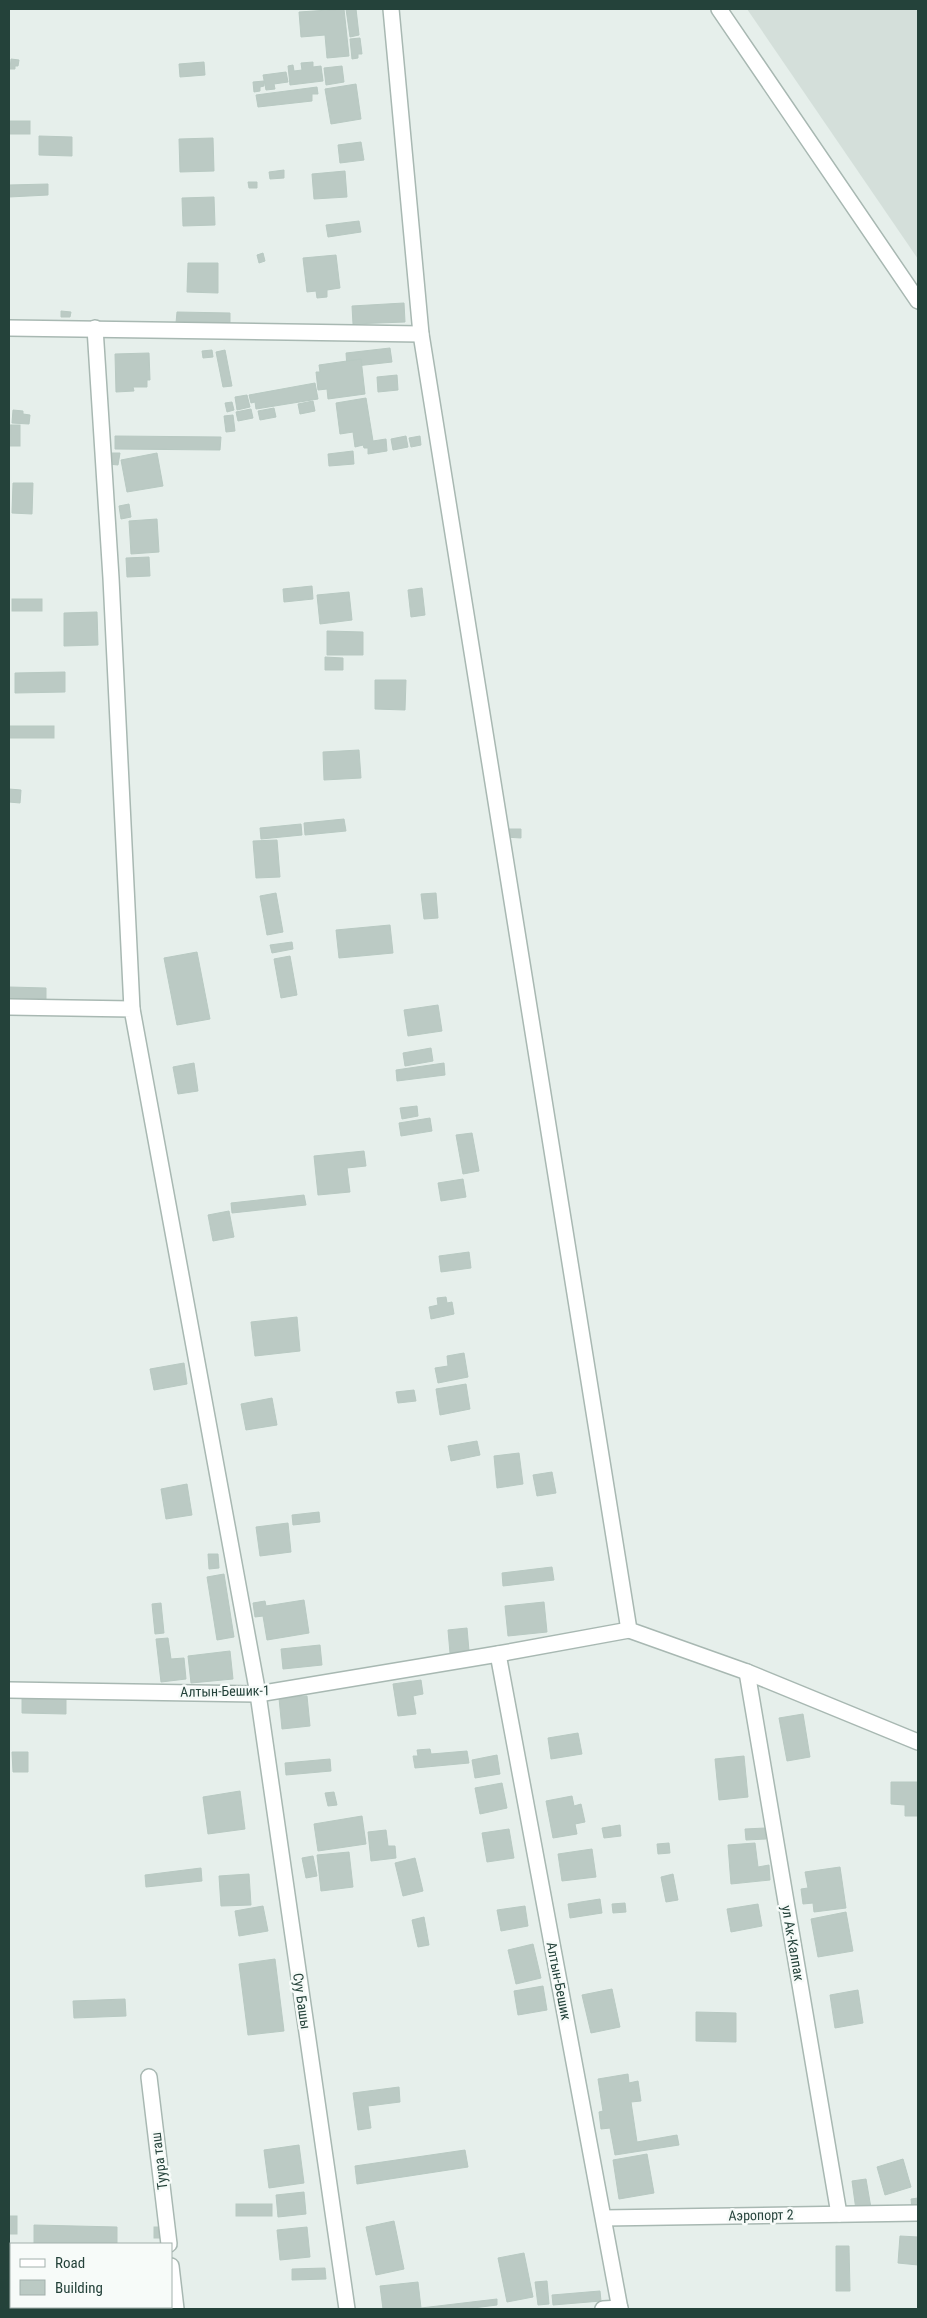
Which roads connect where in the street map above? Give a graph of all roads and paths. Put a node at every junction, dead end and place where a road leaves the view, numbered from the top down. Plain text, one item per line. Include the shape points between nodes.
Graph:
1 (392, 9) edge
2 (719, 9) edge
3 (918, 301) edge
4 (9, 328) edge
5 (95, 328) junction
6 (421, 334) junction
7 (9, 1007) edge
8 (132, 1009) junction
9 (629, 1630) junction
10 (498, 1654) junction
11 (746, 1672) junction
12 (9, 1690) edge
13 (258, 1694) junction
14 (918, 1742) edge
15 (149, 2077) dead end
16 (918, 2213) edge
17 (839, 2214) junction
18 (604, 2218) junction
19 (169, 2243) edge
20 (172, 2275) edge
21 (176, 2309) edge
22 (347, 2309) edge
23 (604, 2309) edge
24 (620, 2309) edge

1 - 6 street
2 - 3 street
4 - 5 street
5 - 6 street
5 - 8 street, Суу Башы via 112,578
6 - 9 street
7 - 8 street
8 - 13 street, Суу Башы
9 - 10 street, Алтын-Бешик-1
9 - 11 street
10 - 13 street, Алтын-Бешик-1
10 - 18 street, Алтын-Бешик
11 - 14 street
11 - 17 street, ул Ак-Калпак
12 - 13 street, Алтын-Бешик-1
13 - 22 street, Суу Башы
15 - 19 street, Туура таш
16 - 17 street, Аэропорт 2
17 - 18 street, Аэропорт 2
18 - 24 street, Алтын-Бешик
20 - 21 street
23 - 24 street

